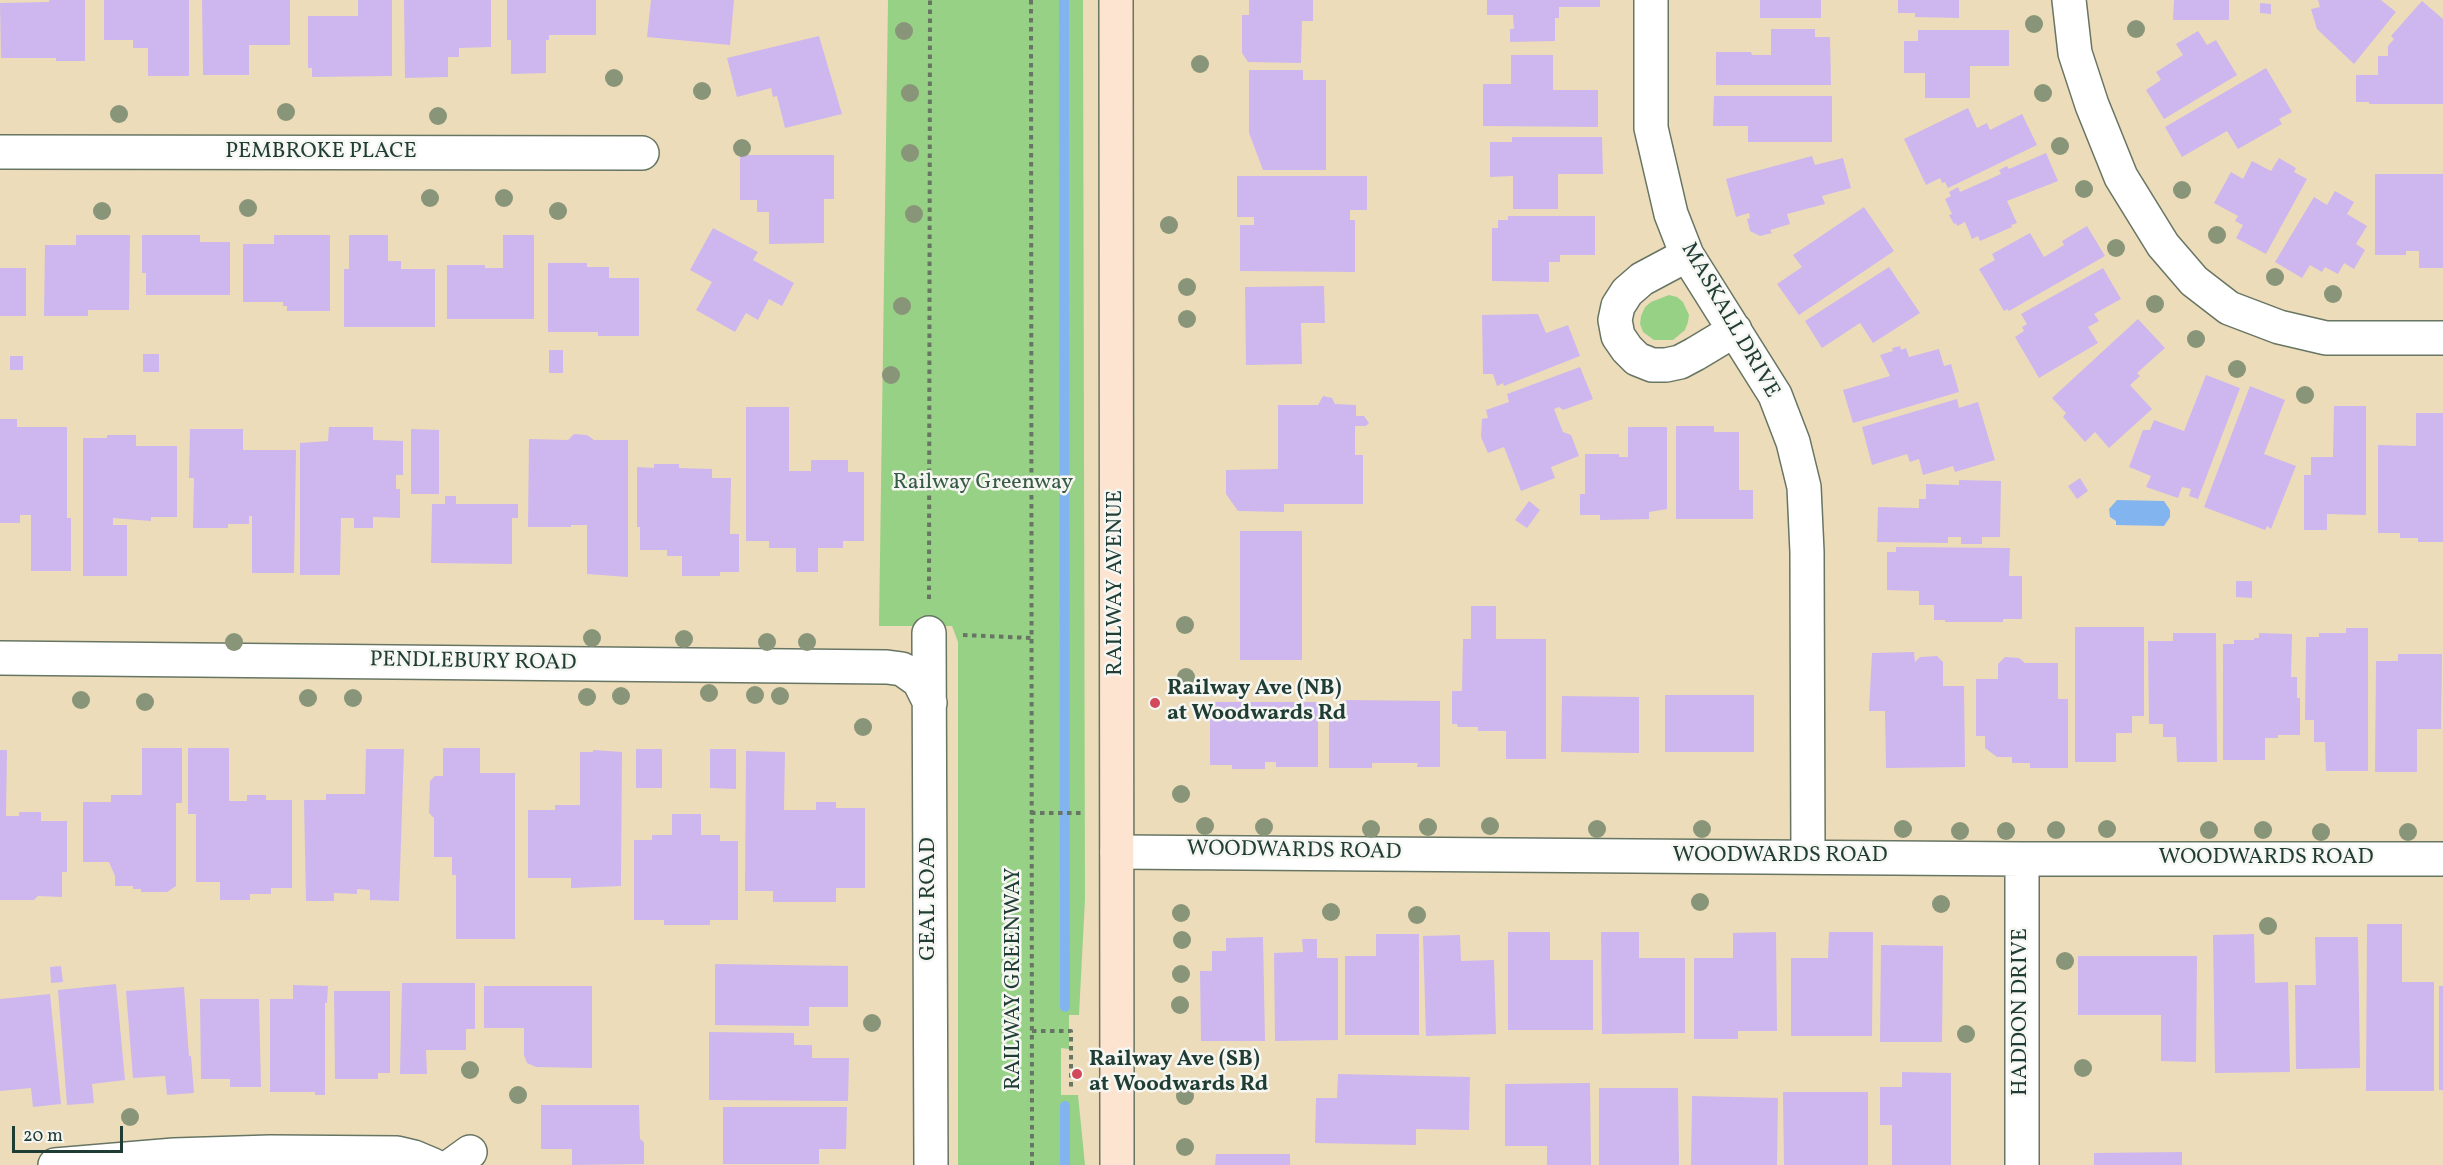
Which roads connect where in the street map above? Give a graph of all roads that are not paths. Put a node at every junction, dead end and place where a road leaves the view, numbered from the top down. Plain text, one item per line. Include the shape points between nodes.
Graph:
1 (1116, 0) edge
2 (1651, 0) edge
3 (2069, 0) edge
4 (0, 152) edge
5 (642, 153) dead end
6 (1687, 255) junction
7 (1735, 330) junction
8 (2443, 338) edge
9 (929, 633) road end
10 (0, 658) edge
11 (930, 703) junction
12 (1117, 852) junction
13 (1808, 857) junction
14 (2022, 859) junction
15 (2443, 859) edge
16 (55, 1165) edge
17 (433, 1165) edge
18 (931, 1165) edge
19 (1117, 1165) edge
20 (2022, 1165) edge

1 - 12 main road, RAILWAY AVENUE
2 - 6 street, MASKALL DRIVE via 1651,128 1671,214
3 - 8 street via 2075,53 2121,177 2163,245 2194,281 2229,308 2279,327 2326,338
4 - 5 street, PEMBROKE PLACE
6 - 7 street, MASKALL DRIVE
6 - 7 street via 1641,279 1627,292 1615,320 1618,336 1637,359 1666,365 1688,358
7 - 13 street, MASKALL DRIVE via 1775,395 1793,442 1804,487
9 - 11 street, GEAL ROAD
10 - 11 street, PENDLEBURY ROAD via 887,667 902,669 918,681
11 - 18 street, GEAL ROAD
12 - 13 street, WOODWARDS ROAD
12 - 19 main road, RAILWAY AVENUE
13 - 14 street, WOODWARDS ROAD
14 - 15 street, WOODWARDS ROAD
14 - 20 street, HADDON DRIVE
16 - 17 street via 270,1152 397,1153

